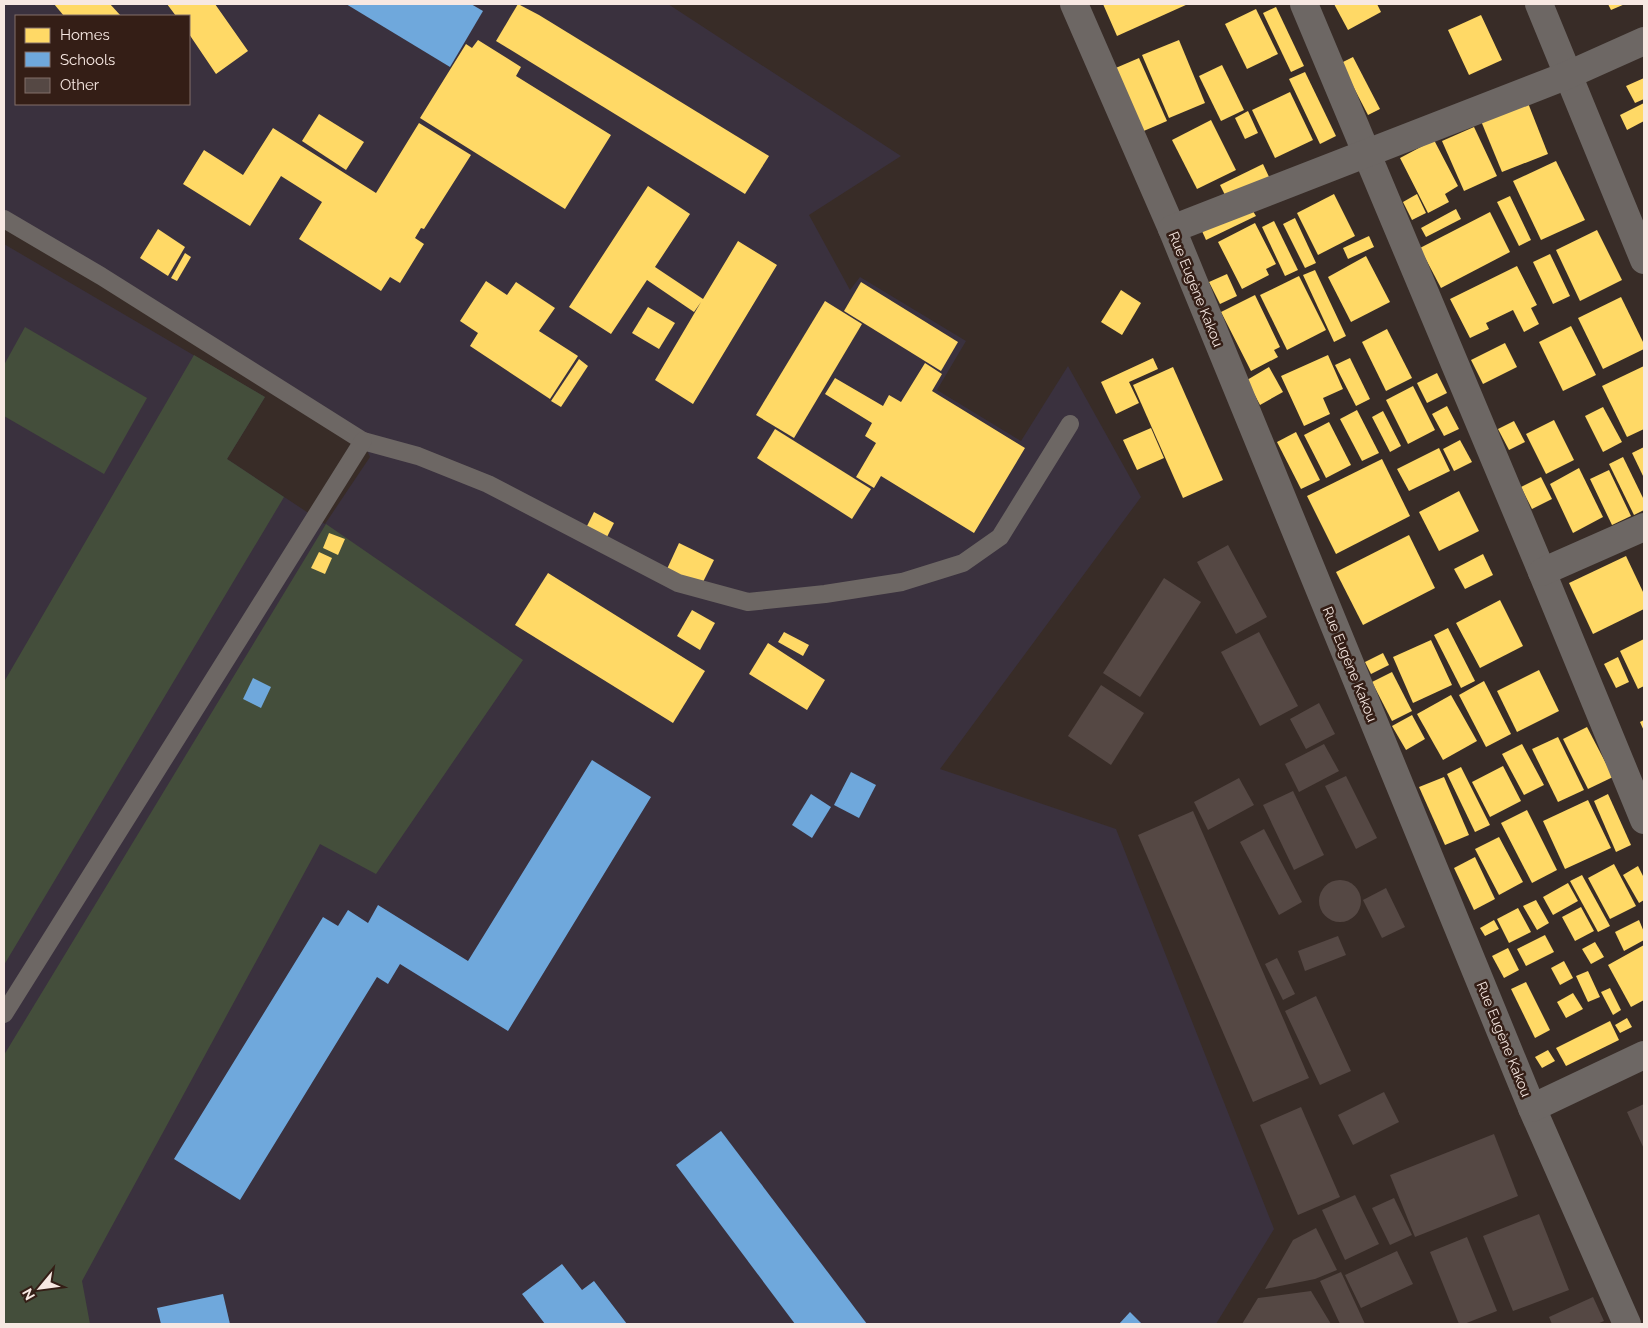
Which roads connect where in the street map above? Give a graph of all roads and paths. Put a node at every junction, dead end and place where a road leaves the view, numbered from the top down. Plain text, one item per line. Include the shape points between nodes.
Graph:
1 (1074, 4) edge
2 (1304, 4) edge
3 (1539, 4) edge
4 (1644, 41) edge
5 (1568, 75) junction
6 (1366, 152) junction
7 (4, 219) edge
8 (1172, 228) junction
9 (1644, 260) edge
10 (1070, 424) dead end
11 (364, 441) junction
12 (1644, 528) edge
13 (1542, 572) junction
14 (1644, 820) edge
15 (4, 1014) edge
16 (1644, 1056) edge
17 (1532, 1108) junction
18 (1627, 1324) edge

1 - 8 street, Rue Eugène Kakou
2 - 6 street
3 - 5 street
4 - 5 street
5 - 6 street
5 - 9 street
6 - 8 street
6 - 13 street
7 - 11 lane
8 - 17 street, Rue Eugène Kakou
10 - 11 lane via 1000,537 963,563 902,582 748,602 678,583 488,484 418,456
11 - 15 lane
12 - 13 street
13 - 14 street
16 - 17 street
17 - 18 street, Rue Eugène Kakou

